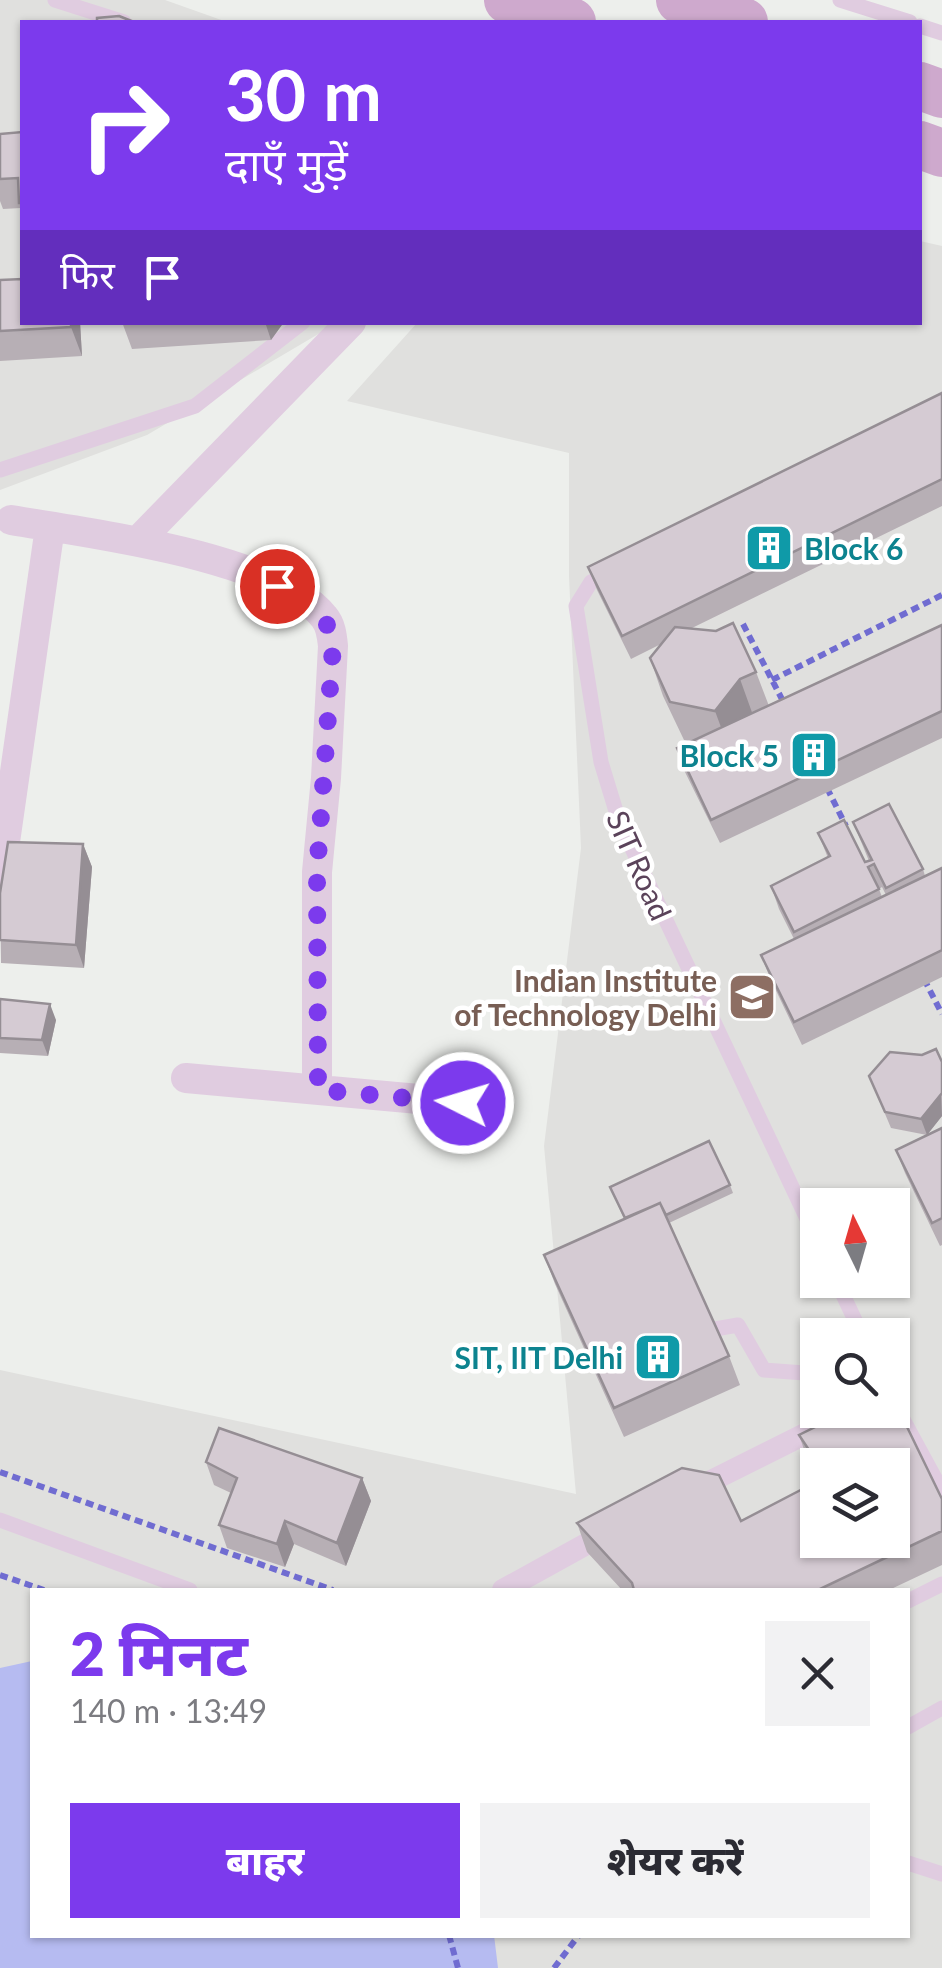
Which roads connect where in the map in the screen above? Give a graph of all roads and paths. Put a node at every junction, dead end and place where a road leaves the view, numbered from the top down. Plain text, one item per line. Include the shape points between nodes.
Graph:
1 (55, 0) edge
2 (508, 0) edge
3 (680, 0) edge
4 (840, 0) edge
5 (118, 20) edge
6 (566, 20) edge
7 (738, 20) edge
8 (904, 20) edge
9 (299, 325) edge
10 (348, 325) edge
11 (0, 470) edge
12 (12, 520) dead end
13 (50, 527) junction
14 (140, 540) junction
15 (627, 566) edge
16 (942, 596) edge
17 (743, 624) dead end
18 (772, 680) junction
19 (789, 714) edge
20 (823, 781) edge
21 (849, 831) edge
22 (0, 878) edge
23 (918, 966) edge
24 (942, 1014) edge
25 (186, 1078) dead end
26 (318, 1090) junction
27 (463, 1103) dead end
28 (800, 1204) edge
29 (714, 1329) edge
30 (800, 1373) edge
31 (817, 1428) edge
32 (908, 1428) edge
33 (0, 1472) edge
34 (942, 1492) edge
35 (674, 1499) edge
36 (0, 1520) edge
37 (627, 1522) edge
38 (0, 1575) edge
39 (942, 1584) edge
40 (38, 1588) edge
41 (185, 1588) edge
42 (327, 1588) edge
43 (507, 1588) edge
44 (910, 1600) edge
45 (942, 1708) edge
46 (910, 1726) edge
47 (910, 1864) edge
48 (942, 1874) edge
49 (451, 1938) edge
50 (577, 1938) edge
51 (458, 1968) edge
52 (554, 1968) edge

1 - 5 lane
2 - 6 main road
3 - 7 main road
4 - 8 lane
9 - 11 lane via 195,406
10 - 14 street
12 - 13 street
13 - 14 street
13 - 22 street
14 - 26 street via 250,571 305,600 330,625 317,872
15 - 28 lane, SIT Road via 591,582 576,606 600,762 619,821
16 - 18 path
17 - 18 path
18 - 19 path
20 - 21 path
23 - 24 path
25 - 26 street
26 - 27 street
29 - 30 lane via 738,1325 764,1370
31 - 35 street
32 - 34 lane
33 - 42 path
36 - 41 lane
37 - 43 street
38 - 40 path
39 - 44 lane
45 - 46 lane
47 - 48 lane
49 - 51 path
50 - 52 path

